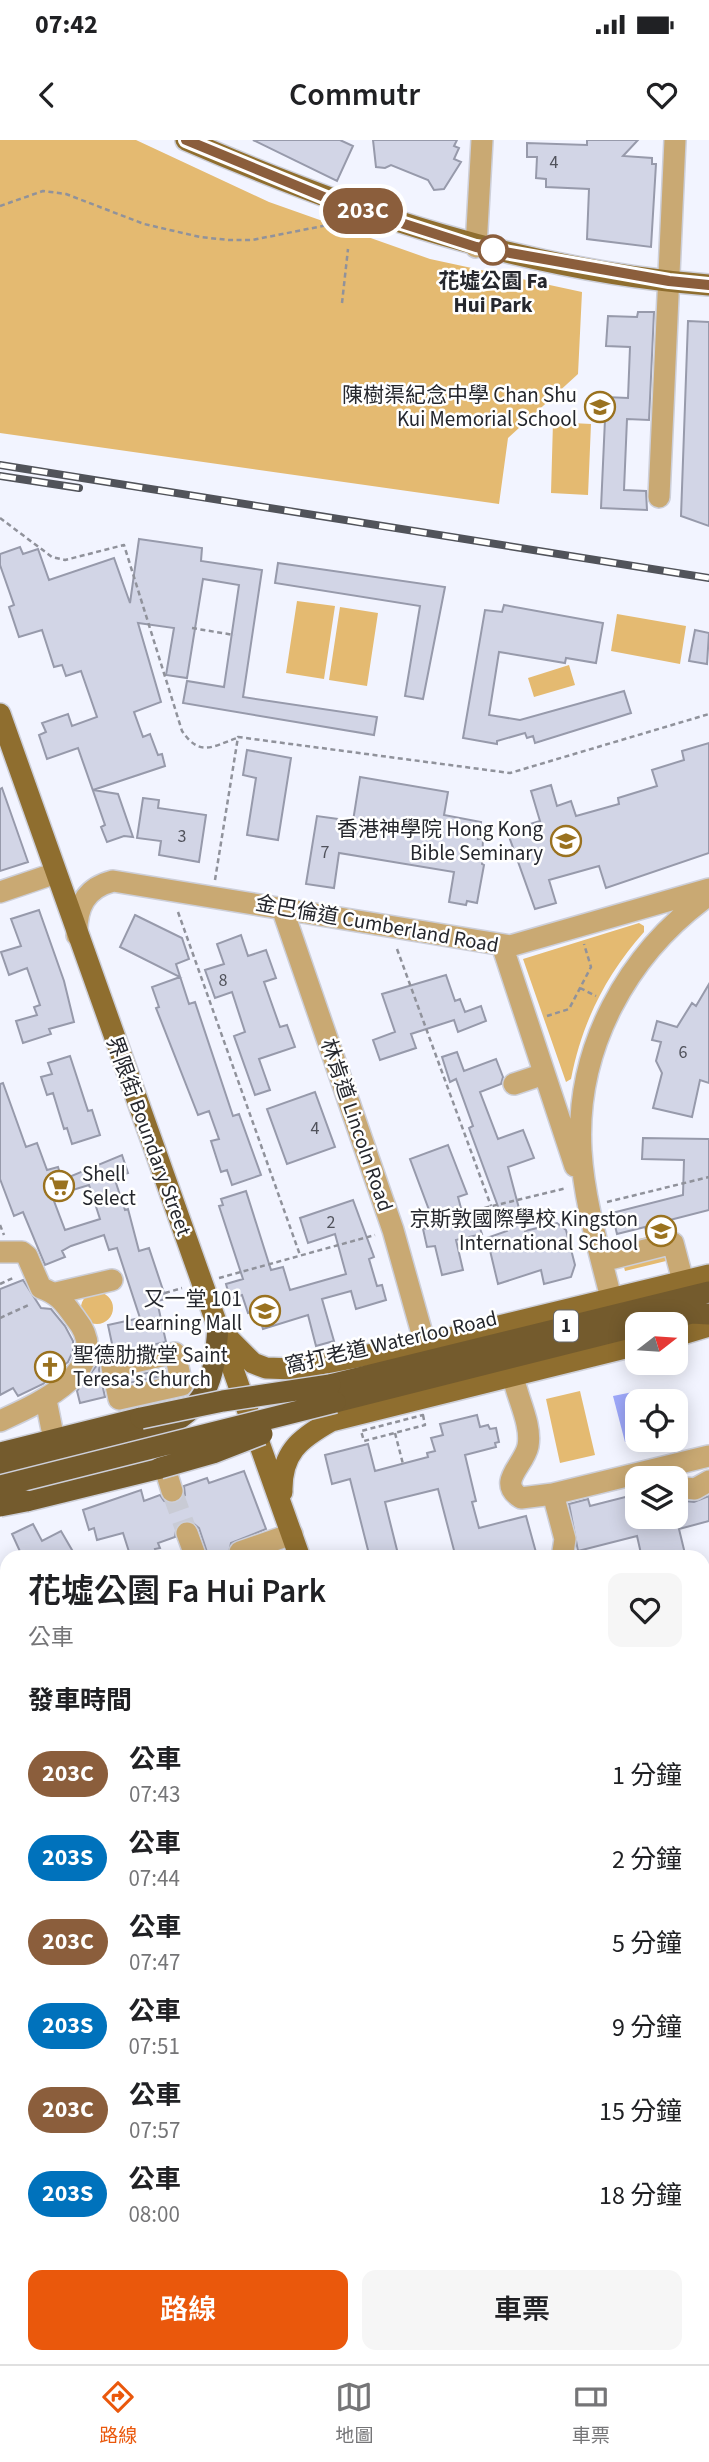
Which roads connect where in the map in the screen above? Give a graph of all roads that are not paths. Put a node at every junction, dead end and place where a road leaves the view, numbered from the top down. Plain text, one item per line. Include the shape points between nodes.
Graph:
1 (186, 140) edge
2 (482, 140) edge
3 (675, 140) edge
4 (476, 247) junction
5 (669, 281) junction
6 (709, 285) edge
7 (659, 497) dead end
8 (0, 714) edge
9 (56, 873) junction
10 (709, 888) edge
11 (0, 892) edge
12 (709, 895) edge
13 (282, 908) junction
14 (635, 908) junction
15 (77, 937) junction
16 (657, 939) junction
17 (502, 945) junction
18 (544, 1074) junction
19 (514, 1084) dead end
20 (583, 1098) junction
21 (554, 1104) junction
22 (595, 1202) junction
23 (0, 1252) edge
24 (602, 1261) junction
25 (709, 1275) edge
26 (112, 1280) dead end
27 (56, 1293) junction
28 (611, 1298) junction
29 (687, 1306) edge
30 (218, 1326) junction
31 (709, 1326) edge
32 (625, 1329) edge
33 (425, 1344) junction
34 (625, 1348) edge
35 (313, 1366) junction
36 (513, 1376) junction
37 (46, 1400) junction
38 (122, 1408) dead end
39 (333, 1411) junction
40 (0, 1421) edge
41 (53, 1435) junction
42 (0, 1451) edge
43 (709, 1456) edge
44 (267, 1460) junction
45 (164, 1465) junction
46 (681, 1466) edge
47 (0, 1469) edge
48 (625, 1480) edge
49 (709, 1481) edge
50 (0, 1486) edge
51 (688, 1488) edge
52 (172, 1491) tunnel mouth
53 (553, 1494) junction
54 (31, 1496) junction
55 (0, 1504) edge
56 (283, 1505) junction
57 (0, 1513) edge
58 (187, 1532) tunnel mouth
59 (292, 1534) junction
60 (193, 1550) edge
61 (246, 1550) edge
62 (297, 1550) edge
63 (563, 1550) edge

1 - 4 main road via 336,202
2 - 4 street
3 - 5 street
4 - 5 main road
5 - 6 main road
5 - 7 street
8 - 9 main road, 界限街 Boundary Street
9 - 11 street
9 - 15 main road, 界限街 Boundary Street
10 - 14 street, 金巴倫道 Cumberland Road
12 - 16 street
13 - 15 street, 金巴倫道 Cumberland Road via 113,881 96,887 82,902
13 - 17 street, 金巴倫道 Cumberland Road
13 - 33 street, 林肯道 Lincoln Road via 393,1230
14 - 16 street via 655,917
14 - 17 street, 金巴倫道 Cumberland Road
15 - 30 main road, 界限街 Boundary Street
16 - 20 street via 626,979 608,1013 594,1048
17 - 18 street
18 - 19 street
18 - 21 street
20 - 21 street via 569,1107
20 - 22 street via 581,1149
21 - 22 street
22 - 24 street
23 - 27 street via 22,1252 41,1287
24 - 28 street
24 - 29 street via 673,1244
25 - 29 main road, 窩打老道 Waterloo Road
26 - 27 street
27 - 37 street via 80,1323 86,1352 70,1382
28 - 29 main road, 窩打老道 Waterloo Road
28 - 33 main road, 窩打老道 Waterloo Road
29 - 31 main road, 窩打老道 Waterloo Road
29 - 42 highway, 窩打老道 Waterloo Road / 1, bridge
30 - 35 main road, 窩打老道 Waterloo Road via 253,1363 281,1370
30 - 44 main road, 界限街 Boundary Street
30 - 47 highway via 208,1385 197,1407 156,1432
32 - 39 highway, 窩打老道 Waterloo Road / 1
33 - 35 main road, 窩打老道 Waterloo Road
34 - 36 main road, 窩打老道 Waterloo Road
35 - 39 main road via 303,1378 304,1401 318,1422
36 - 39 main road, 窩打老道 Waterloo Road
36 - 53 street via 529,1437 523,1459 511,1474 511,1488 528,1500
37 - 40 street
37 - 41 street
38 - 41 street, 窩打老道 Waterloo Road
39 - 50 highway, bridge
39 - 55 highway, 窩打老道 Waterloo Road / 1, bridge via 213,1453
39 - 56 main road, 窩打老道 Waterloo Road via 285,1461
41 - 42 street, 窩打老道 Waterloo Road
43 - 46 street
44 - 45 main road, 窩打老道 Waterloo Road via 230,1452
44 - 56 main road, 界限街 Boundary Street
45 - 52 street
45 - 54 main road, 窩打老道 Waterloo Road
48 - 53 street
49 - 51 street
53 - 63 street via 565,1539
54 - 55 main road, 窩打老道 Waterloo Road
54 - 57 main road
56 - 59 main road, 界限街 Boundary Street
58 - 60 street
59 - 61 street
59 - 62 main road, 界限街 Boundary Street

